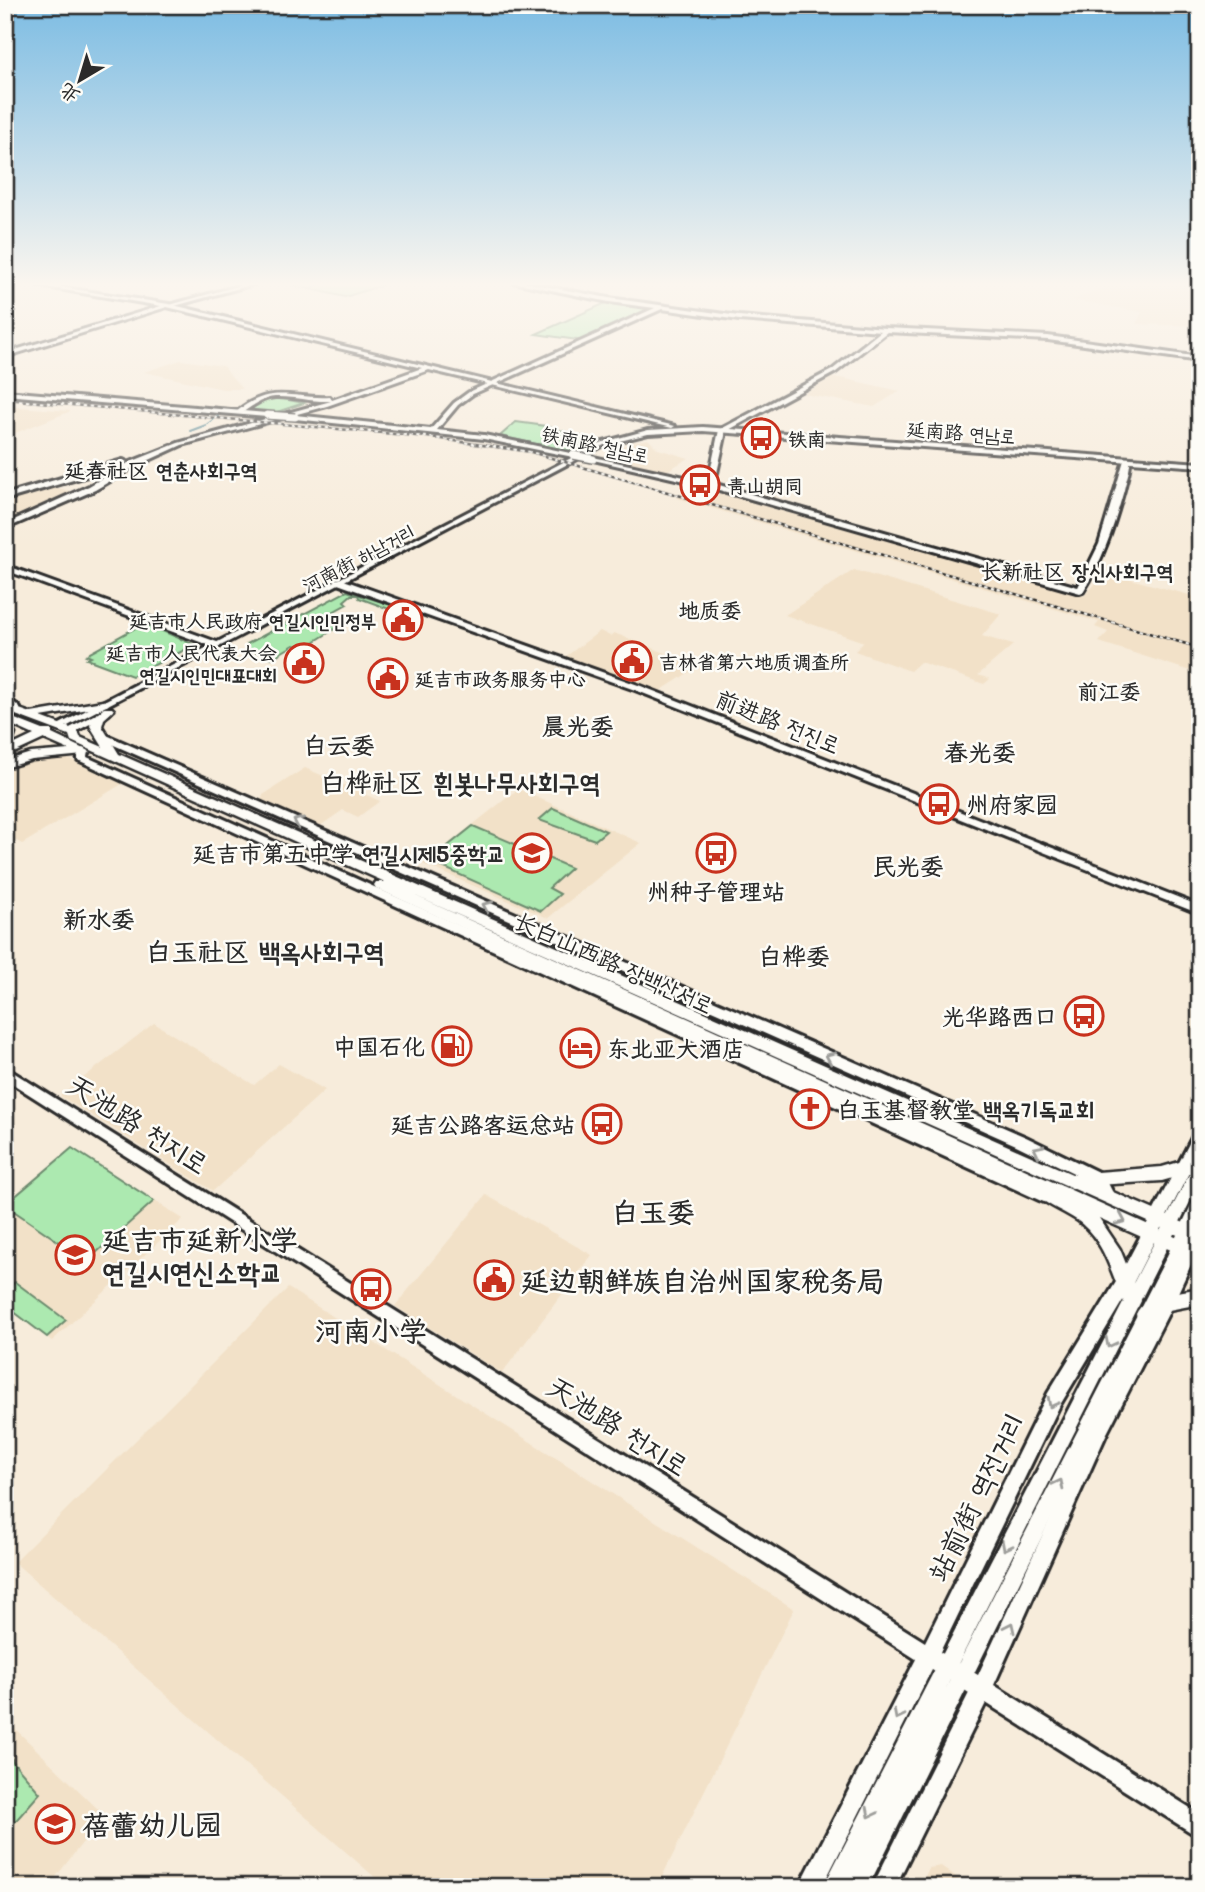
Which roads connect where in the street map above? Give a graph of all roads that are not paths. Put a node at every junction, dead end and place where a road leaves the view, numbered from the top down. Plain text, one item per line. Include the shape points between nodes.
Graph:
1 (417, 370) edge
2 (417, 370) edge
3 (440, 370) edge
4 (521, 370) edge
5 (835, 370) edge
6 (492, 383) junction
7 (5, 393) edge
8 (305, 398) junction
9 (339, 398) junction
10 (235, 412) junction
11 (295, 414) junction
12 (637, 418) junction
13 (703, 429) junction
14 (721, 431) junction
15 (432, 432) junction
16 (652, 433) junction
17 (1128, 460) junction
18 (1200, 465) edge
19 (699, 482) junction
20 (51, 483) junction
21 (79, 494) junction
22 (5, 498) edge
23 (5, 527) edge
24 (5, 567) edge
25 (342, 582) junction
26 (1080, 590) joint
27 (214, 644) junction
28 (5, 697) edge
29 (106, 707) junction
30 (11, 708) edge
31 (31, 715) junction
32 (5, 720) edge
33 (64, 729) junction
34 (102, 736) junction
35 (49, 737) junction
36 (5, 747) edge
37 (83, 751) junction
38 (5, 754) edge
39 (114, 756) junction
40 (5, 765) edge
41 (1200, 910) edge
42 (743, 1054) junction
43 (5, 1072) edge
44 (1200, 1136) edge
45 (1194, 1166) edge
46 (1025, 1177) junction
47 (1069, 1179) junction
48 (1099, 1180) junction
49 (1108, 1197) junction
50 (1050, 1199) junction
51 (1200, 1201) edge
52 (1181, 1236) edge
53 (1125, 1282) junction
54 (1200, 1296) edge
55 (1166, 1303) junction
56 (1138, 1308) junction
57 (945, 1665) junction
58 (982, 1689) junction
59 (1200, 1826) edge
60 (810, 1887) edge
61 (834, 1887) edge
62 (856, 1887) edge
63 (883, 1887) edge

1 - 9 street
2 - 21 street via 325,405 180,444
3 - 6 street
4 - 6 street
5 - 14 street
6 - 12 street
6 - 15 street via 464,397
7 - 10 street, 铁南路 철남로
8 - 9 street
8 - 10 street via 266,395
8 - 11 street via 309,404
9 - 11 street
10 - 11 street, 铁南路 철남로, bridge
11 - 15 street, 铁南路 철남로
11 - 20 street via 193,436 103,470
12 - 13 street
12 - 16 street
13 - 14 street, 延南路 연남로
13 - 16 street, 延南路 연남로
14 - 16 street, 延南路 연남로
14 - 17 street, 延南路 연남로
14 - 19 street via 713,473
15 - 19 street, 铁南路 철남로, bridge via 484,437
16 - 25 street, 河南街 하남거리 via 604,447
17 - 18 street, 延南路 연남로
17 - 26 street via 1109,530
19 - 26 street, 铁南路 철남로
20 - 21 street via 80,484
20 - 22 street
21 - 23 street
24 - 27 street
25 - 27 street, 河南街 하남거리
25 - 29 street, 河南街 하남거리
25 - 41 street, 前进路 전진로 via 638,688
27 - 29 street, 河南街 하남거리
28 - 30 street, 长白山西路 장백산서로
29 - 31 main road
29 - 33 street, 河南街 하남거리
29 - 34 main road via 96,722
30 - 31 main road, 长白山西路 장백산서로
31 - 33 main road, 长白山西路 장백산서로
32 - 35 main road, 长白山西路 장백산서로
32 - 36 main road via 9,734
33 - 35 main road, 河南街 하남거리
33 - 39 main road, 长白山西路 장백산서로 via 74,733 75,739
34 - 39 main road
48 -> 34 street via 1009,1136
35 - 37 main road, 长白山西路 장백산서로
35 - 38 main road, 河南街 하남거리
35 - 40 main road, 河南街 하남거리
37 - 40 main road
37 - 42 main road, 长白山西路 장백산서로
39 - 47 main road, 长白山西路 장백산서로
42 - 46 main road, 长白山西路 장백산서로
42 - 50 street
43 - 57 street, 天池路 천지로
44 - 45 street, 站前街 역전거리
45 - 48 main road
45 - 52 street, 站前街 역전거리
46 - 50 main road
46 -> 52 main road, 长白山西路 장백산서로
47 - 48 main road
47 - 49 main road, 长白山西路 장백산서로
48 - 49 street
49 - 52 main road, 长白山西路 장백산서로
50 - 53 main road via 1085,1216 1098,1229
51 - 52 street, 站前街 역전거리
52 - 53 street, 站前街 역전거리
52 - 55 street, 站前街 역전거리
52 - 56 street, 站前街 역전거리
53 - 56 main road
53 -> 57 street, 站前街 역전거리 via 1054,1399
54 - 55 main road
55 - 56 main road
58 -> 55 street, 站前街 역전거리 via 1100,1429
56 - 57 street, 站前街 역전거리
57 - 58 street, 天池路 천지로
57 -> 60 street, 站前街 역전거리
57 -> 61 street, 站前街 역전거리
57 - 62 street, 站前街 역전거리
58 - 59 street, 天池路 천지로
58 - 63 street, 站前街 역전거리

